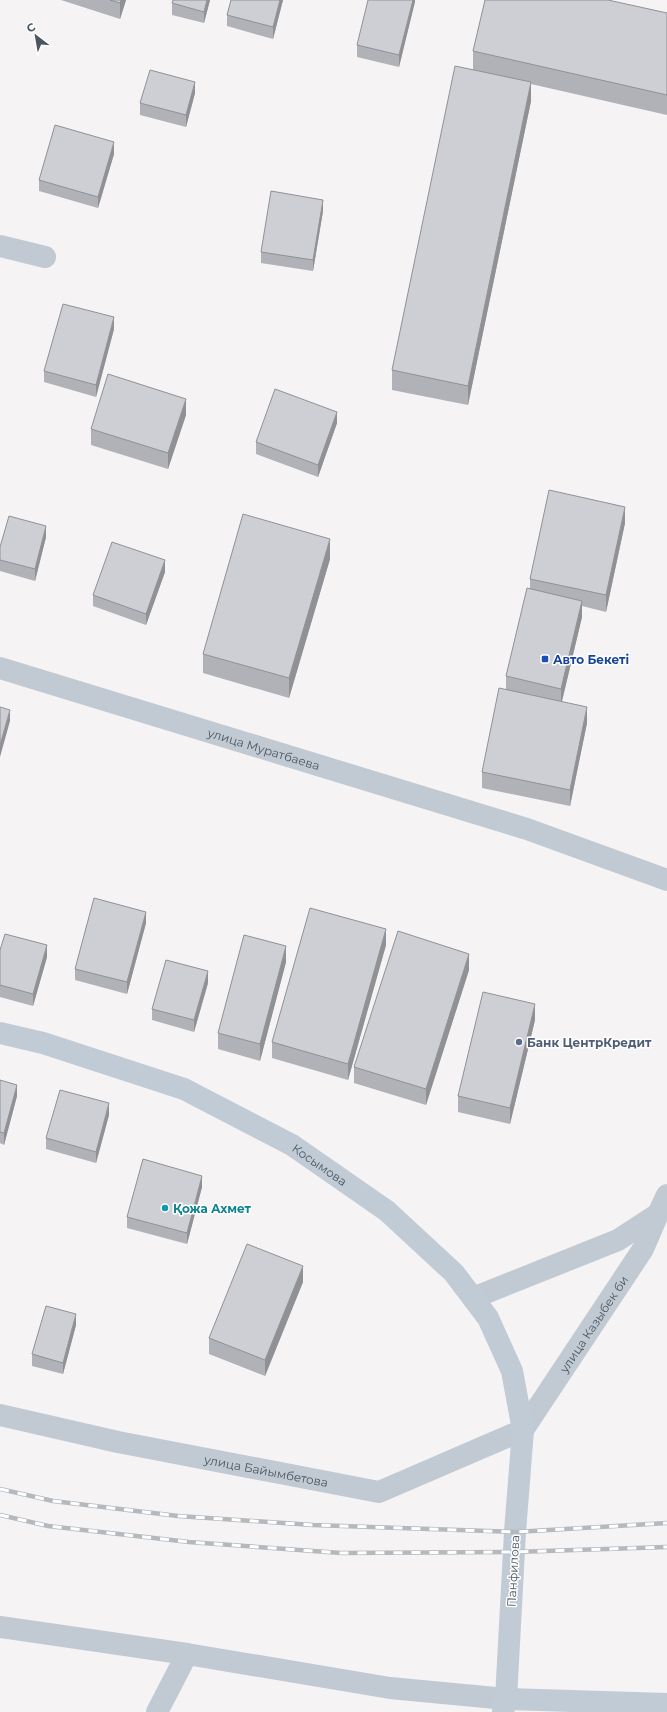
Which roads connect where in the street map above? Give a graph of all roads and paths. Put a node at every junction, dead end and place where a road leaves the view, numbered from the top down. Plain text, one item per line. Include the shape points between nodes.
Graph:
1 (0, 246) edge
2 (45, 257) dead end
3 (0, 668) edge
4 (667, 880) edge
5 (0, 1033) edge
6 (662, 1205) edge
7 (473, 1298) junction
8 (0, 1415) edge
9 (523, 1430) junction
10 (0, 1627) edge
11 (188, 1654) junction
12 (667, 1704) edge
13 (505, 1706) edge
14 (157, 1712) edge

1 - 2 street
3 - 4 street, улица Муратбаева via 527,829
5 - 7 street, Косымова via 43,1043 184,1089 292,1145 387,1211 454,1273
6 - 7 street, улица Казыбек би via 618,1240
6 - 9 street, улица Казыбек би via 643,1249
7 - 9 street, Косымова via 488,1318 512,1371
8 - 9 street, улица Байымбетова via 118,1442 379,1492
9 - 13 street, Панфилова
10 - 11 street
11 - 13 street
11 - 14 street
12 - 13 street

